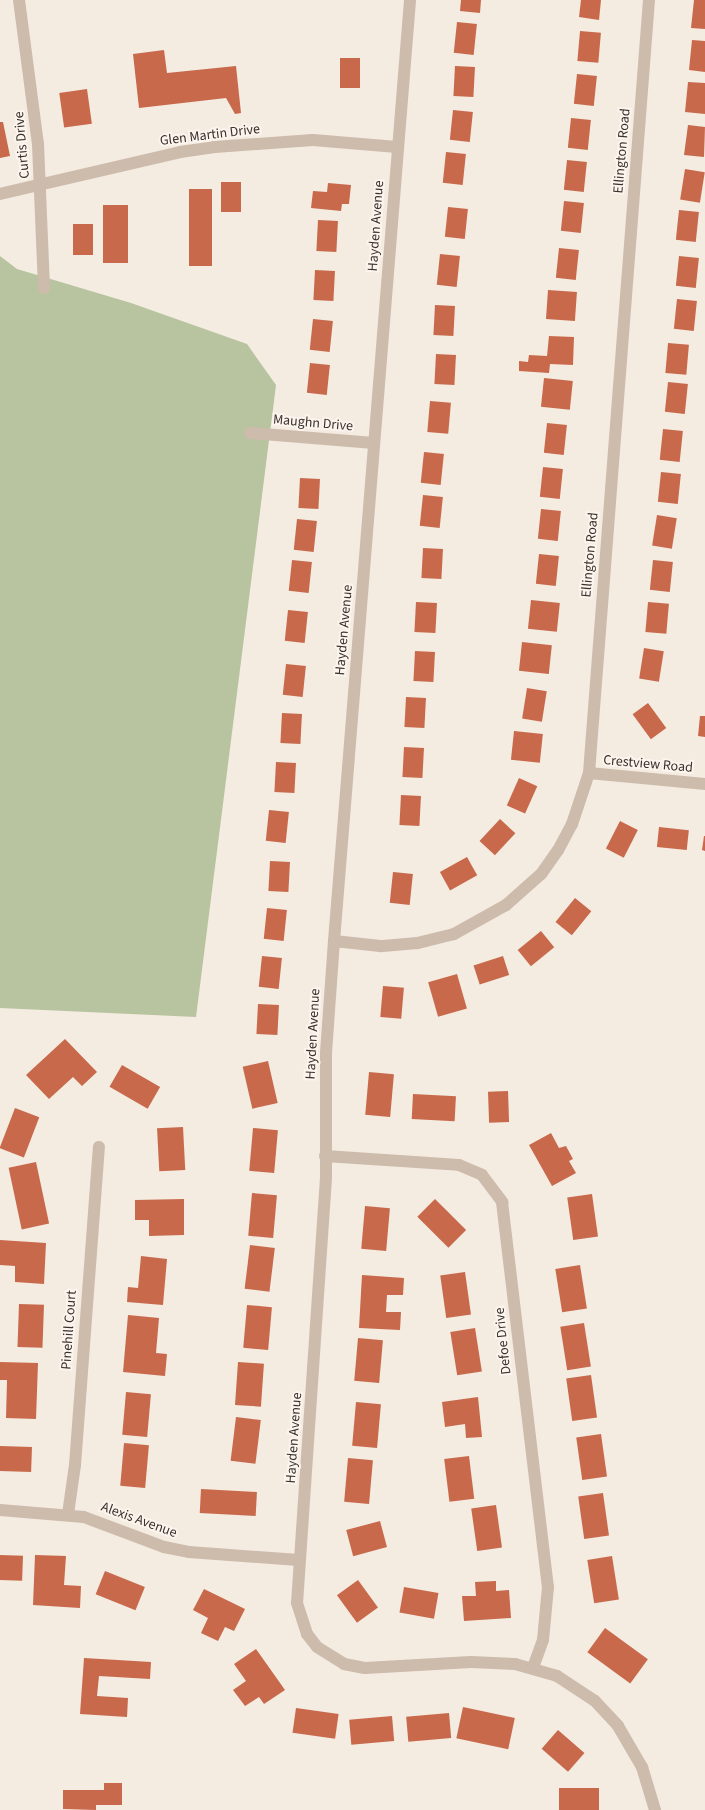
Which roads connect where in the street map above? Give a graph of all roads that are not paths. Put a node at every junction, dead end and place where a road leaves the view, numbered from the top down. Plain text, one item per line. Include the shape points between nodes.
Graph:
1 (19, 0) edge
2 (410, 0) edge
3 (649, 0) edge
4 (397, 147) junction
5 (40, 186) junction
6 (0, 194) edge
7 (44, 288) dead end
8 (250, 433) dead end
9 (374, 443) junction
10 (589, 773) junction
11 (705, 784) edge
12 (334, 941) junction
13 (99, 1147) dead end
14 (325, 1156) junction
15 (0, 1510) edge
16 (68, 1514) junction
17 (299, 1560) junction
18 (533, 1668) junction
19 (655, 1810) edge

1 - 5 street, Curtis Drive via 38,144
2 - 4 street, Hayden Avenue
3 - 10 street, Ellington Road
4 - 5 street, Glen Martin Drive via 313,140 215,147 180,152
4 - 9 street, Hayden Avenue
5 - 6 street, Glen Martin Drive
5 - 7 street, Curtis Drive
8 - 9 street, Maughn Drive
9 - 12 street, Hayden Avenue
10 - 11 street, Crestview Road
10 - 12 street, Ellington Road via 572,824 558,850 540,874 506,905 454,934 417,943 380,946
12 - 14 street, Hayden Avenue via 326,1053
13 - 16 street, Pinehill Court via 75,1466
14 - 17 street, Hayden Avenue
14 - 18 street, Defoe Drive via 460,1165 482,1175 502,1202 548,1587 543,1640
15 - 16 street, Alexis Avenue
16 - 17 street, Alexis Avenue via 108,1524 172,1549
17 - 18 street, Hayden Avenue via 297,1603 301,1619 312,1640 329,1658 365,1668 470,1662
18 - 19 street, Hayden Avenue via 577,1688 618,1726 642,1767

